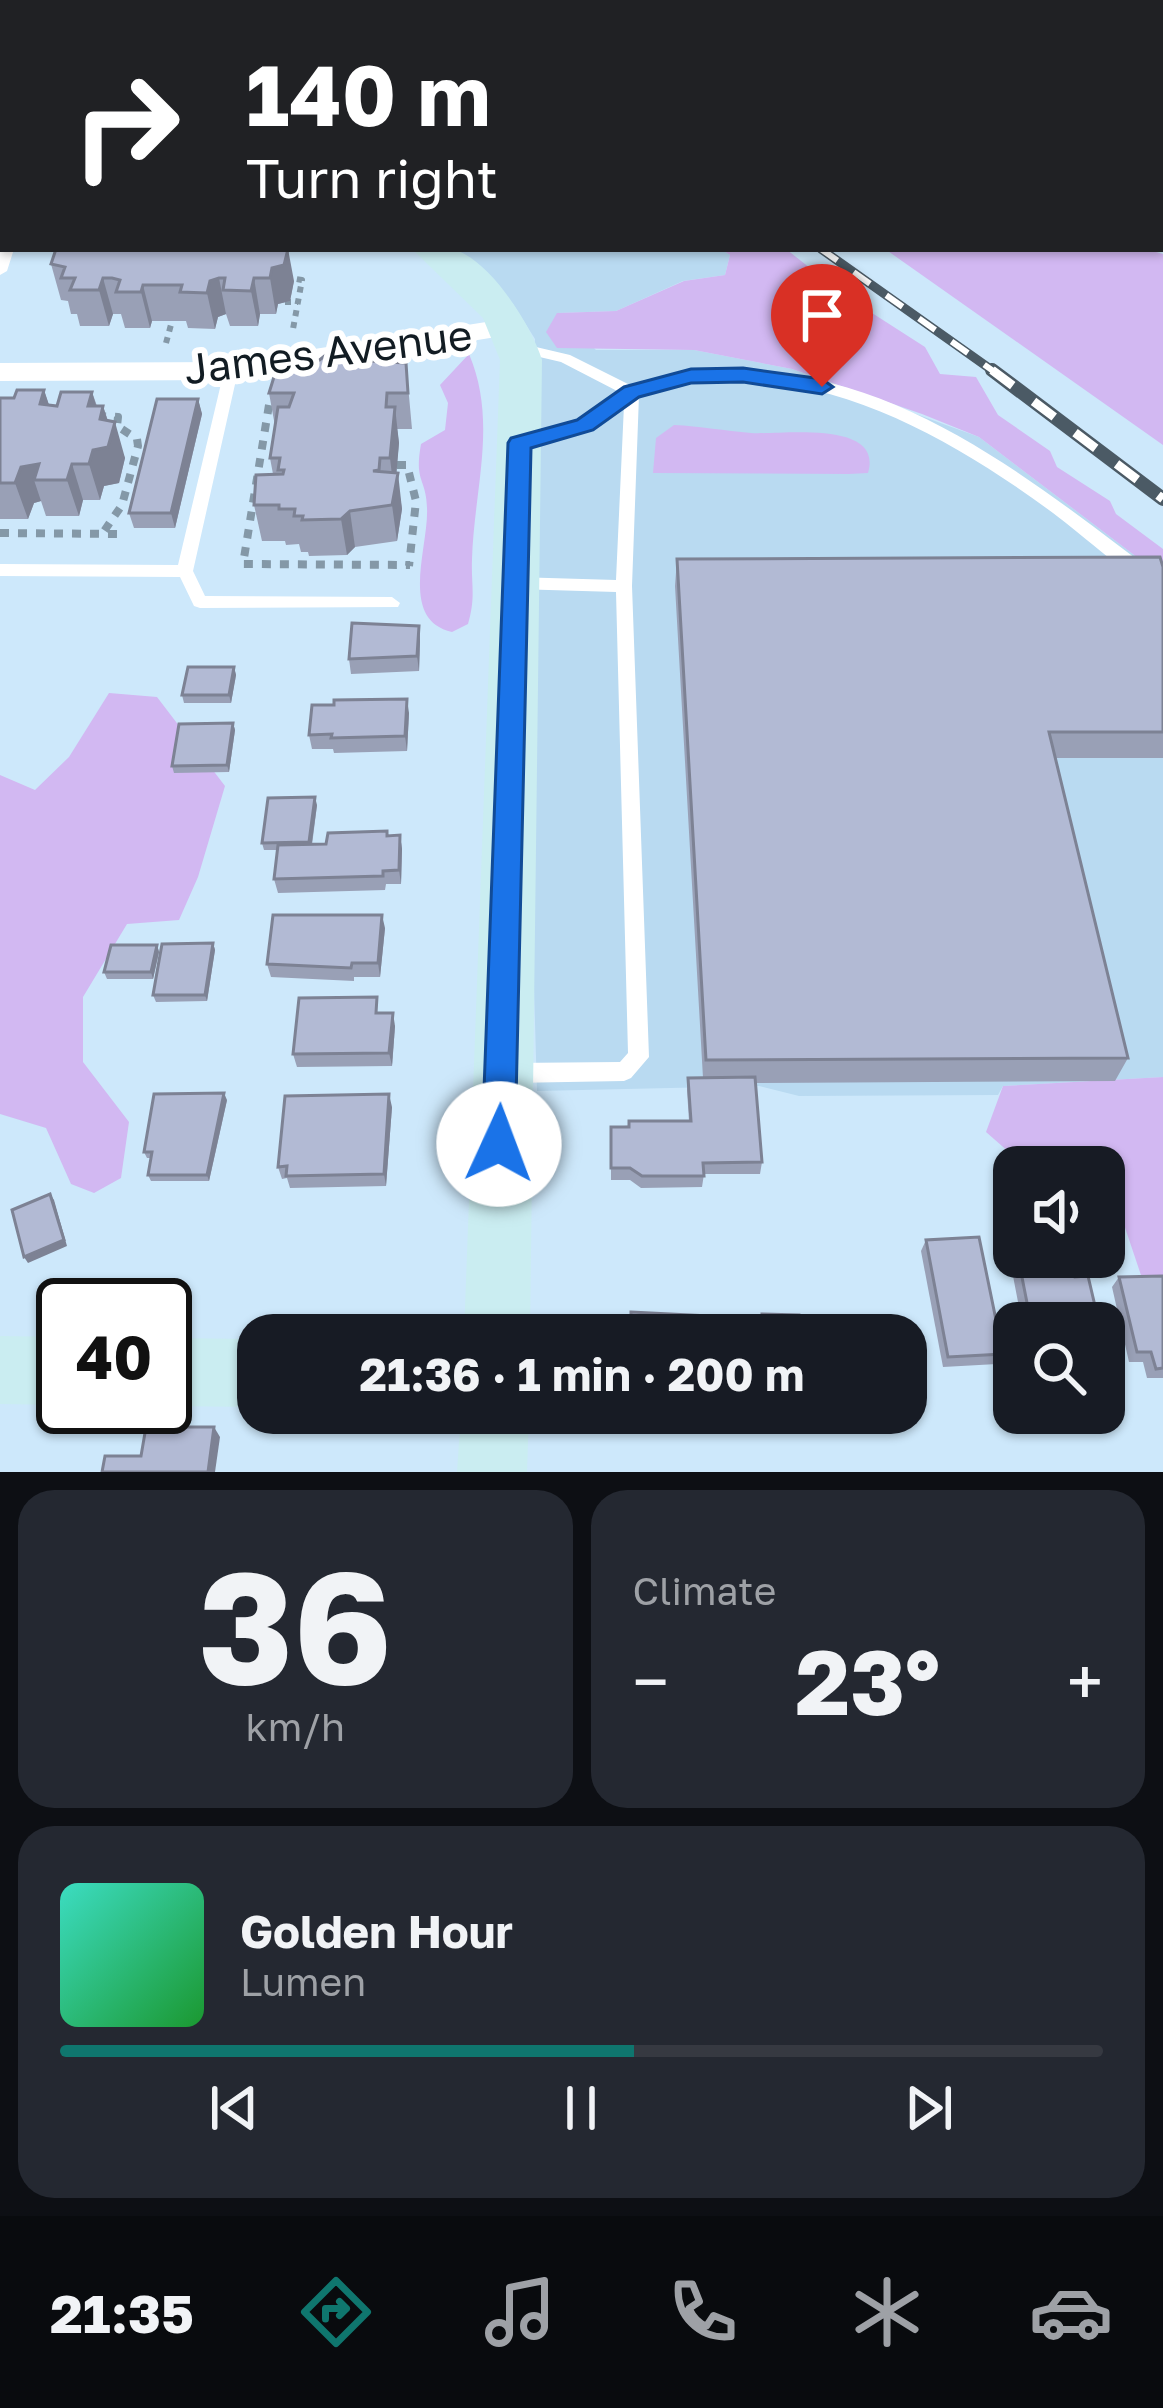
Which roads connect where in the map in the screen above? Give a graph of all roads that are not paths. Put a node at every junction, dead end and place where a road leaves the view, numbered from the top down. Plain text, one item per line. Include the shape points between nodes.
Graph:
1 (435, 252) edge
2 (515, 338) junction
3 (232, 371) junction
4 (0, 373) edge
5 (632, 392) junction
6 (519, 443) junction
7 (0, 570) edge
8 (185, 571) junction
9 (515, 583) junction
10 (625, 586) junction
11 (1163, 588) edge
12 (392, 603) dead end
13 (501, 1073) junction
14 (497, 1314) edge
15 (0, 1370) edge
16 (36, 1371) edge
17 (192, 1372) edge
18 (237, 1373) edge
19 (494, 1434) edge
20 (492, 1472) edge

1 - 2 street via 486,296
2 - 3 street, James Avenue
2 - 5 lane
2 - 6 street
3 - 4 street, James Avenue
3 - 8 lane
5 - 6 lane via 585,425
5 - 10 lane
5 - 11 lane via 691,376 743,375 856,394 926,420 982,454
6 - 9 street
7 - 8 lane
8 - 12 lane via 200,602
9 - 10 lane
9 - 13 street
10 - 13 lane via 640,1057 624,1071
13 - 14 street
15 - 16 street
17 - 18 street
19 - 20 street

